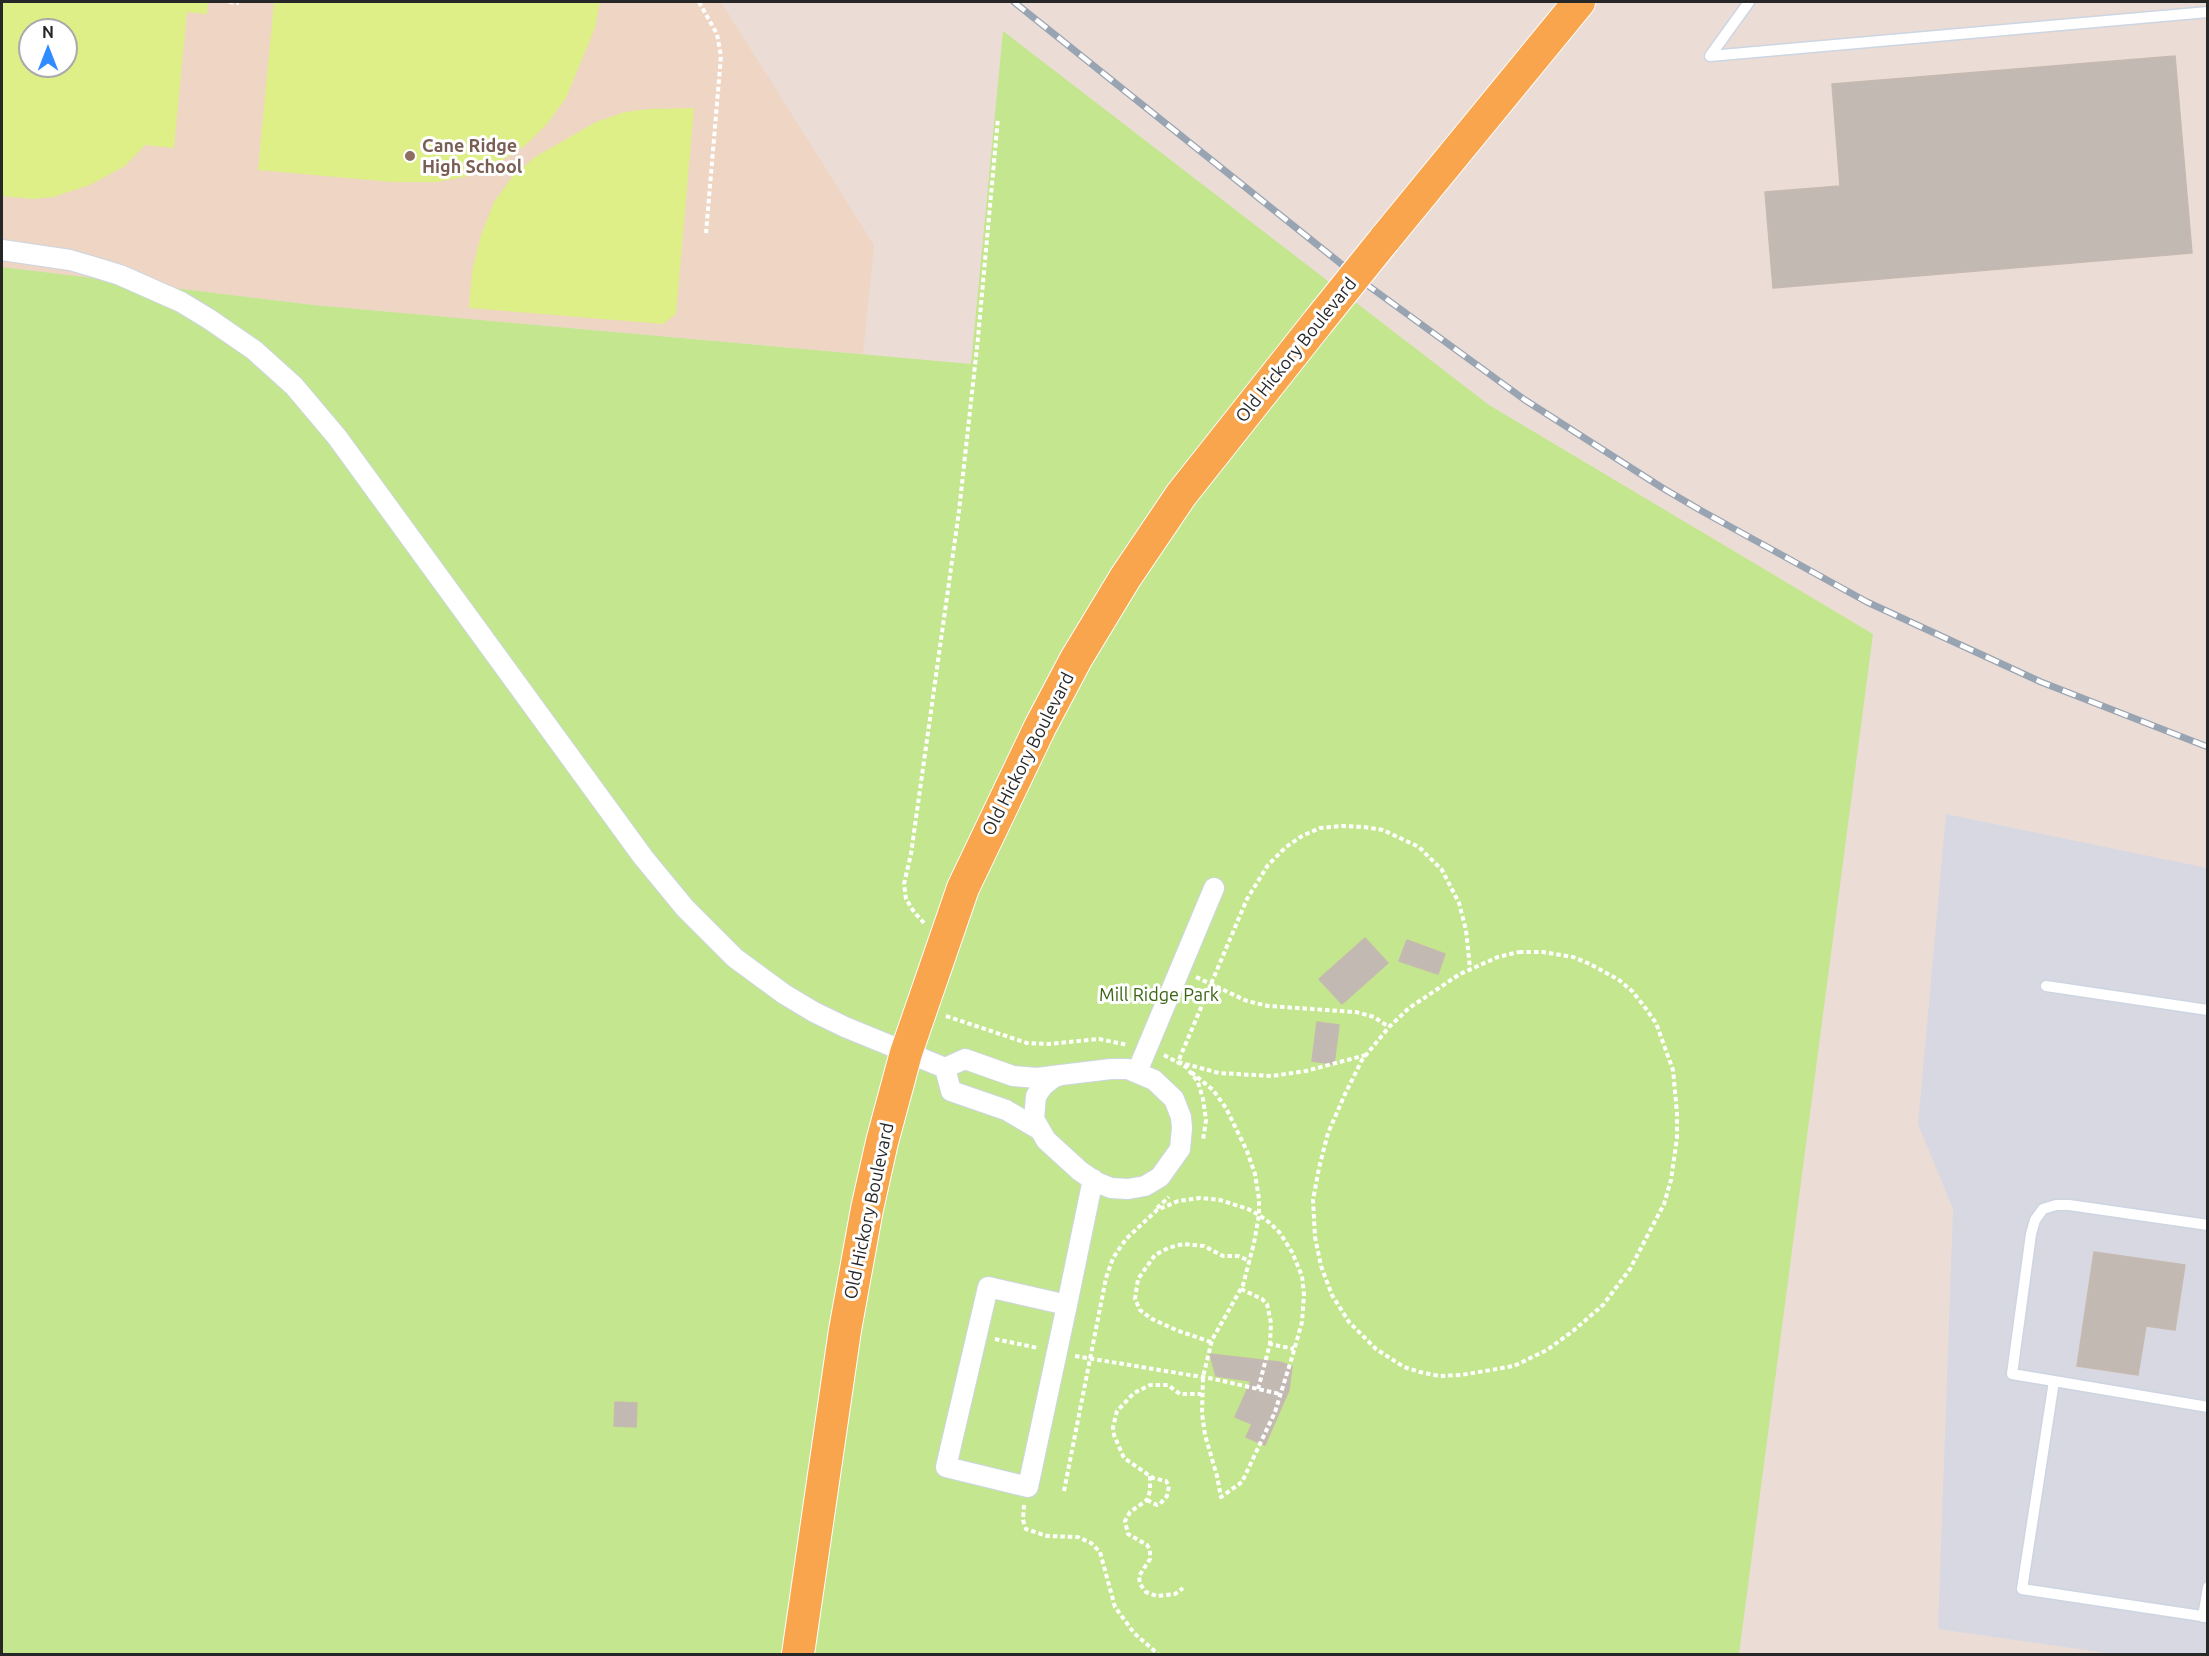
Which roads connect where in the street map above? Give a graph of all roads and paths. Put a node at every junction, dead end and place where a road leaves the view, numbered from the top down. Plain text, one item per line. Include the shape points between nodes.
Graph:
1 (229, 2) edge
2 (699, 2) edge
3 (1579, 2) edge
4 (1749, 2) edge
5 (239, 3) edge
6 (2208, 12) edge
7 (998, 118) dead end
8 (706, 232) dead end
9 (2, 250) edge
10 (1214, 888) dead end
11 (943, 943) junction
12 (1470, 969) junction
13 (1179, 971) junction
14 (1211, 983) junction
15 (2046, 986) dead end
16 (2208, 1010) edge
17 (1389, 1027) junction
18 (906, 1053) junction
19 (1366, 1054) junction
20 (945, 1068) junction
21 (1137, 1072) junction
22 (1191, 1072) dead end
23 (1061, 1075) junction
24 (1040, 1130) junction
25 (1093, 1179) junction
26 (1258, 1215) junction
27 (2208, 1225) edge
28 (1250, 1261) junction
29 (1241, 1289) junction
30 (1067, 1305) junction
31 (992, 1339) dead end
32 (1211, 1341) junction
33 (1270, 1344) junction
34 (1294, 1349) junction
35 (1057, 1352) junction
36 (1090, 1359) junction
37 (1203, 1377) junction
38 (2054, 1381) junction
39 (1258, 1389) junction
40 (1201, 1394) junction
41 (1280, 1394) junction
42 (2208, 1407) edge
43 (1150, 1476) junction
44 (1028, 1487) junction
45 (1064, 1491) dead end
46 (1147, 1500) junction
47 (2208, 1587) edge
48 (1183, 1588) dead end
49 (2205, 1617) edge
50 (798, 1654) edge
51 (1158, 1654) edge

1 - 5 path
2 - 8 path via 717,34 722,56
3 - 11 main road, Old Hickory Boulevard, bridge via 1318,322 1142,550 1104,610 1041,727 963,888
4 - 6 lane via 1710,56
7 - 11 path via 959,511 904,884 906,899 914,912
9 - 18 street via 70,260 154,289 209,319 275,368 337,437 685,909 735,958 784,994 845,1027
10 - 13 street
11 - 18 main road, Old Hickory Boulevard
12 - 14 path via 1466,930 1458,903 1437,864 1419,847 1383,830 1342,826 1320,828 1302,836 1268,865 1247,899
12 - 17 path via 1427,994
12 - 19 path via 1519,952 1543,952 1573,957 1606,971 1644,1005 1656,1023 1673,1070 1677,1138 1664,1204 1630,1269 1603,1305 1547,1350 1514,1366 1439,1376 1404,1367 1377,1349 1349,1322 1332,1295 1315,1237 1313,1200 1328,1133
13 - 14 path
13 - 21 street
14 - 17 path via 1247,1001 1356,1012
14 - 19 path via 1178,1062 1219,1073 1272,1076
15 - 16 lane
17 - 19 path
18 - 20 street
18 - 50 main road, Old Hickory Boulevard via 855,1265
20 - 23 street via 965,1059 1013,1076
20 - 24 street via 951,1091 1006,1110
21 - 23 street via 1111,1069
21 - 25 street via 1154,1080 1174,1099 1181,1117 1180,1149 1160,1177 1145,1186 1111,1188
22 - 26 path via 1213,1090 1238,1131 1255,1174
23 - 24 street via 1043,1086 1036,1096 1034,1112
24 - 25 street via 1046,1140
25 - 30 street
26 - 28 path
26 - 34 path via 1287,1242 1302,1276 1304,1308
26 - 36 path via 1241,1205 1200,1198 1178,1201 1141,1223 1113,1258
27 - 38 lane via 2069,1205 2043,1209 2031,1234 2012,1374
28 - 29 path
28 - 32 path via 1223,1256 1198,1244 1183,1244 1155,1255 1138,1279 1135,1299 1140,1310 1176,1330
29 - 32 path
29 - 33 path via 1267,1304
30 - 35 street
30 - 44 street via 988,1287 946,1467
31 - 35 path
32 - 37 path
33 - 34 path
33 - 39 path
34 - 41 path
35 - 36 path
35 - 44 street
36 - 37 path
36 - 45 path
37 - 39 path
37 - 40 path
38 - 42 lane
38 - 49 lane via 2022,1589
39 - 41 path
40 - 41 path via 1204,1435 1221,1497 1242,1482
40 - 43 path via 1180,1394 1168,1385 1150,1385 1134,1393 1117,1411 1113,1427 1116,1444 1128,1462
43 - 46 path
43 - 46 path via 1166,1481 1169,1490 1160,1504
44 - 51 path via 1023,1510 1026,1529 1047,1536 1078,1537 1100,1552 1115,1607 1134,1633
46 - 48 path via 1130,1512 1125,1521 1128,1534 1150,1550 1149,1561 1139,1573 1140,1584 1146,1592 1157,1596 1175,1594
47 - 49 lane

